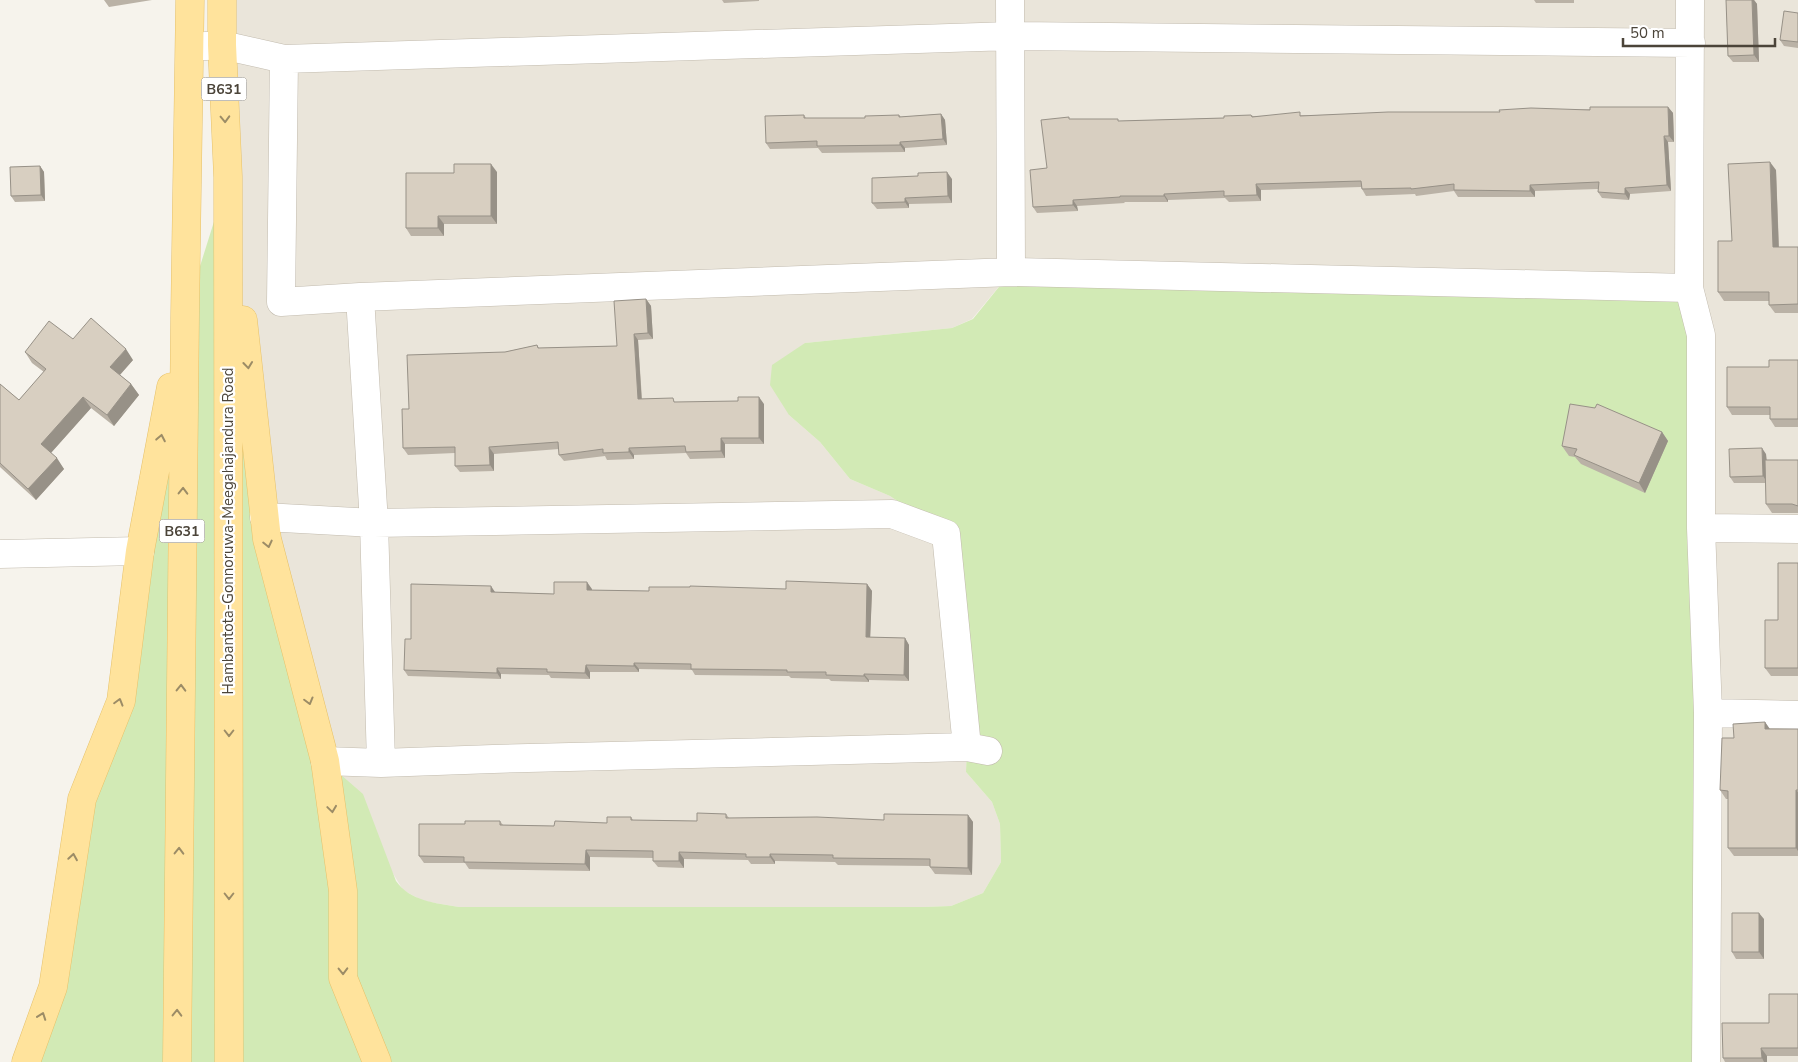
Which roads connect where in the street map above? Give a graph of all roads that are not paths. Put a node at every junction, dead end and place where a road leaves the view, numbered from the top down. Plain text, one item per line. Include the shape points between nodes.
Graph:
1 (190, 0) edge
2 (222, 0) edge
3 (1010, 0) edge
4 (1690, 0) edge
5 (1012, 36) junction
6 (1691, 43) junction
7 (222, 45) junction
8 (190, 47) junction
9 (284, 59) junction
10 (228, 177) junction
11 (1011, 272) junction
12 (1689, 288) junction
13 (360, 297) junction
14 (185, 314) junction
15 (264, 517) junction
16 (374, 523) junction
17 (1701, 528) junction
18 (1798, 529) edge
19 (140, 551) junction
20 (0, 554) edge
21 (1708, 714) junction
22 (1798, 715) edge
23 (325, 761) junction
24 (380, 763) junction
25 (26, 1062) edge
26 (177, 1062) edge
27 (229, 1062) edge
28 (377, 1062) edge
29 (1706, 1062) edge

1 - 8 main road, B631
2 - 7 main road, Hambantota-Gonnoruwa-Meegahajandura Road / B631
3 - 5 street
4 - 6 street
5 - 6 street
5 - 9 street
5 - 11 street
6 - 12 street
7 - 8 street
7 - 9 street
7 -> 10 main road, Hambantota-Gonnoruwa-Meegahajandura Road / B631
8 - 14 main road, B631
9 - 13 street via 280,302
10 -> 15 main road
10 -> 27 main road, Hambantota-Gonnoruwa-Meegahajandura Road / B631
11 - 12 street
11 - 13 street
12 - 17 street via 1701,335
13 - 16 street
19 -> 14 main road
26 -> 14 main road, B631
15 - 16 street
15 -> 23 main road
16 - 24 street
16 - 24 street via 892,514 946,534 977,749
17 - 18 street
17 - 21 street
19 - 20 street
25 -> 19 main road via 53,986 82,799 121,701
21 - 22 street
21 - 29 street
23 - 24 street
23 -> 28 main road via 343,891 343,978

